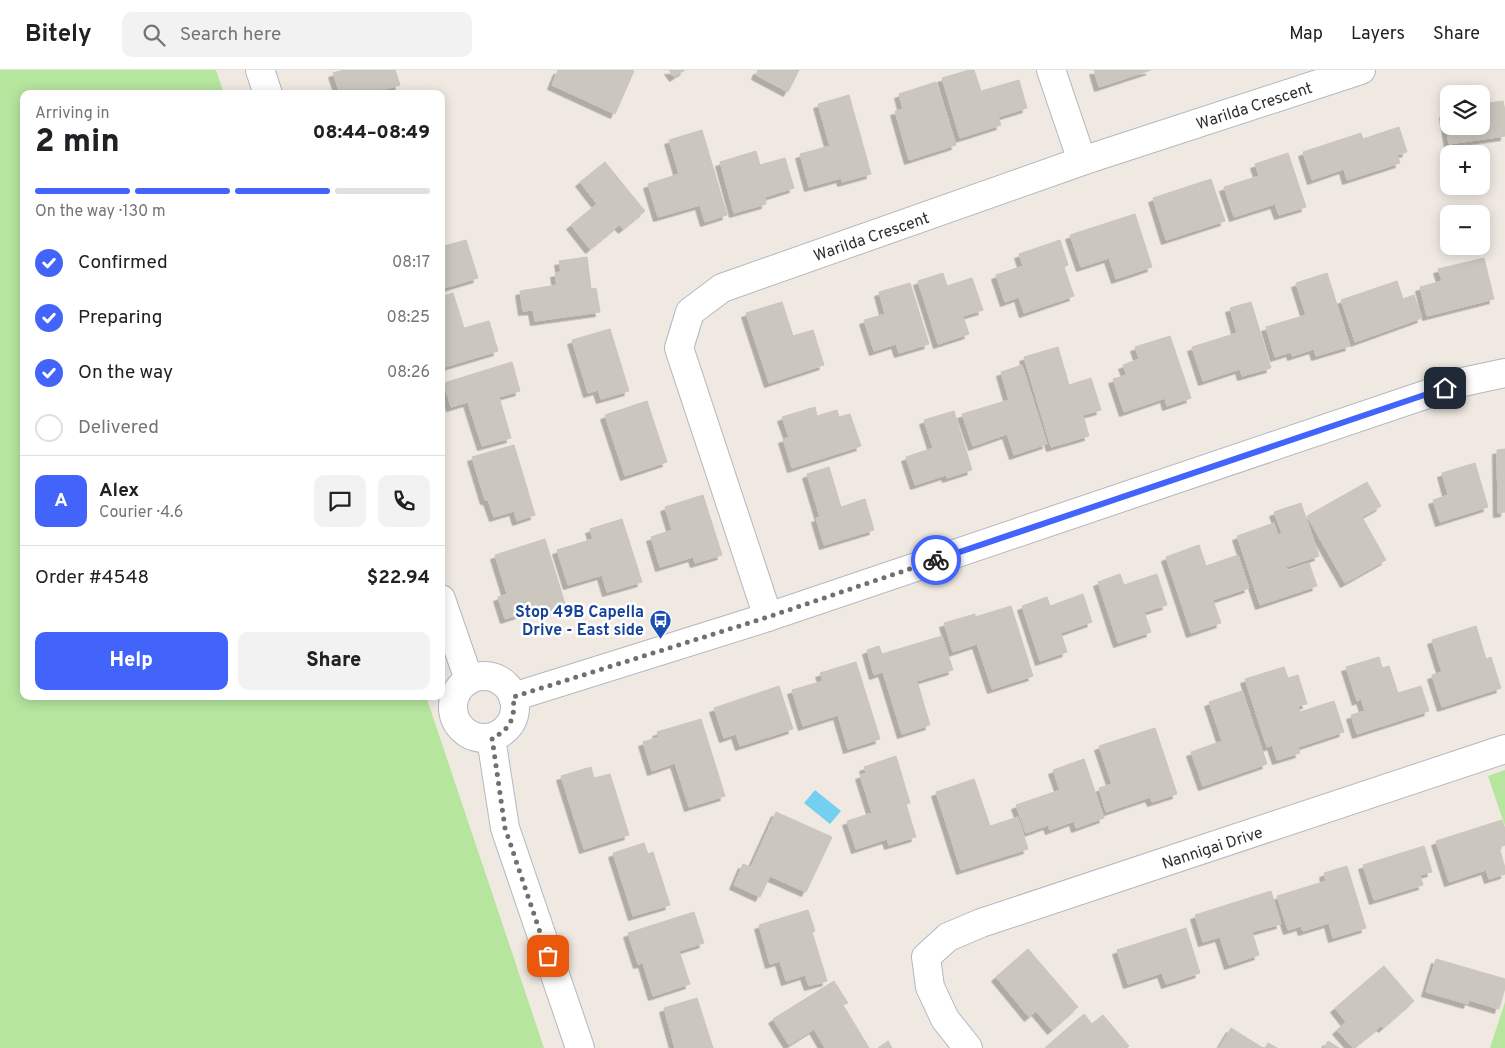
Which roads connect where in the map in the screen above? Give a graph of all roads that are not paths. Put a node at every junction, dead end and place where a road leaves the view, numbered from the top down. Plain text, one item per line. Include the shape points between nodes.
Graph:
1 (260, 70) edge
2 (1051, 70) edge
3 (1361, 70) edge
4 (267, 90) edge
5 (1082, 161) junction
6 (1505, 373) edge
7 (445, 611) edge
8 (768, 617) junction
9 (469, 680) junction
10 (513, 697) junction
11 (492, 738) junction
12 (1505, 750) edge
13 (580, 1048) edge
14 (968, 1048) edge

1 - 4 street
2 - 5 street
3 - 5 street, Warilda Crescent
5 - 8 street, Warilda Crescent via 722,288 690,312 680,348
6 - 8 street via 1463,382
7 - 9 street
8 - 10 street
9 - 10 street via 479,676 500,680
9 - 11 street via 461,686 454,699 453,714 463,731 482,739
10 - 11 street via 515,707 508,727
11 - 13 street via 505,828
12 - 14 street, Nannigai Drive via 948,937 926,957 930,988 945,1019

